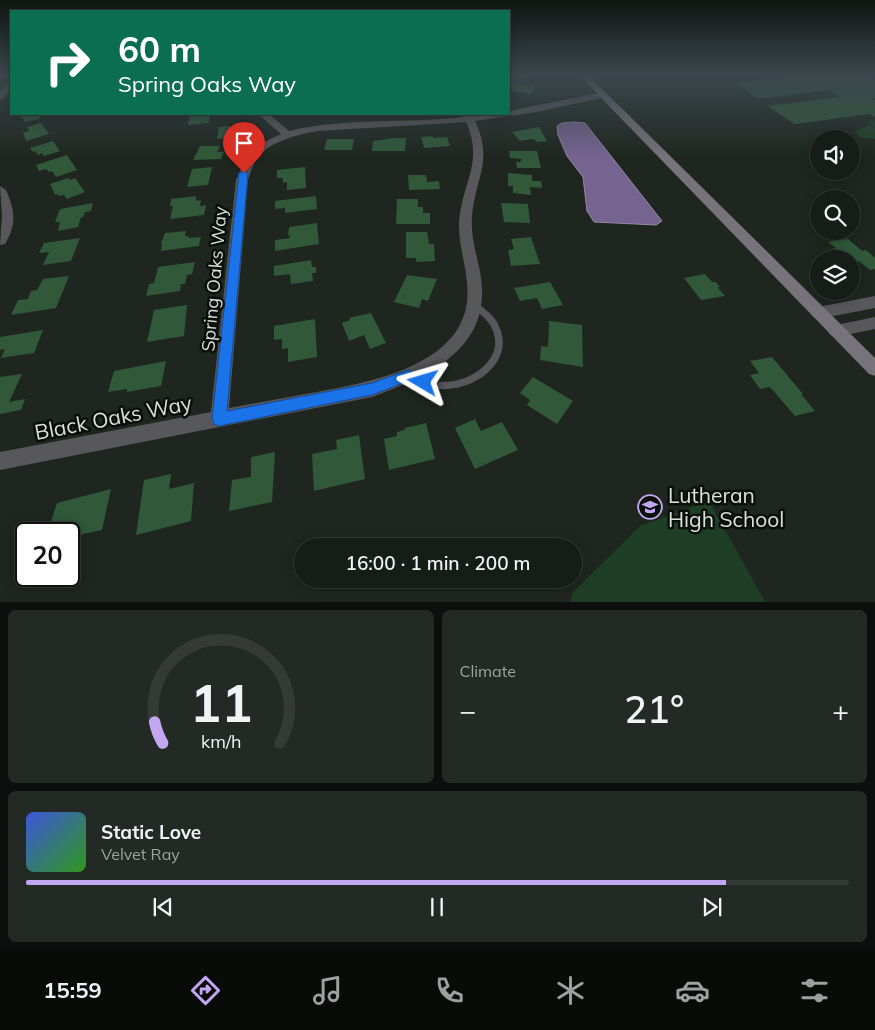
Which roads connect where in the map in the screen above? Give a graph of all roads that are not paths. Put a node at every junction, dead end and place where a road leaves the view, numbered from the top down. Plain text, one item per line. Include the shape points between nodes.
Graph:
1 (568, 102) edge
2 (610, 102) edge
3 (510, 114) edge
4 (265, 115) edge
5 (489, 115) edge
6 (468, 116) edge
7 (288, 135) junction
8 (0, 190) edge
9 (0, 241) edge
10 (875, 302) edge
11 (475, 306) junction
12 (818, 313) junction
13 (875, 323) edge
14 (836, 331) junction
15 (875, 369) edge
16 (408, 376) junction
17 (219, 419) junction
18 (0, 461) edge

1 - 3 street, Spring Oaks Way
2 - 12 main road
4 - 7 street
5 - 6 street, Spring Oaks Way
6 - 7 street, Spring Oaks Way via 419,124 320,126
6 - 11 street via 478,138 480,154 465,222
7 - 17 street, Spring Oaks Way via 258,153 242,177
8 - 9 street via 9,216
10 - 12 street
11 - 16 street, Black Oaks Way via 466,326 446,352
11 - 16 lane via 488,315 497,331 498,347 490,367 476,378 450,386 433,385
12 - 14 main road
13 - 14 street
14 - 15 main road
16 - 17 street, Black Oaks Way via 372,389
17 - 18 street, Black Oaks Way

